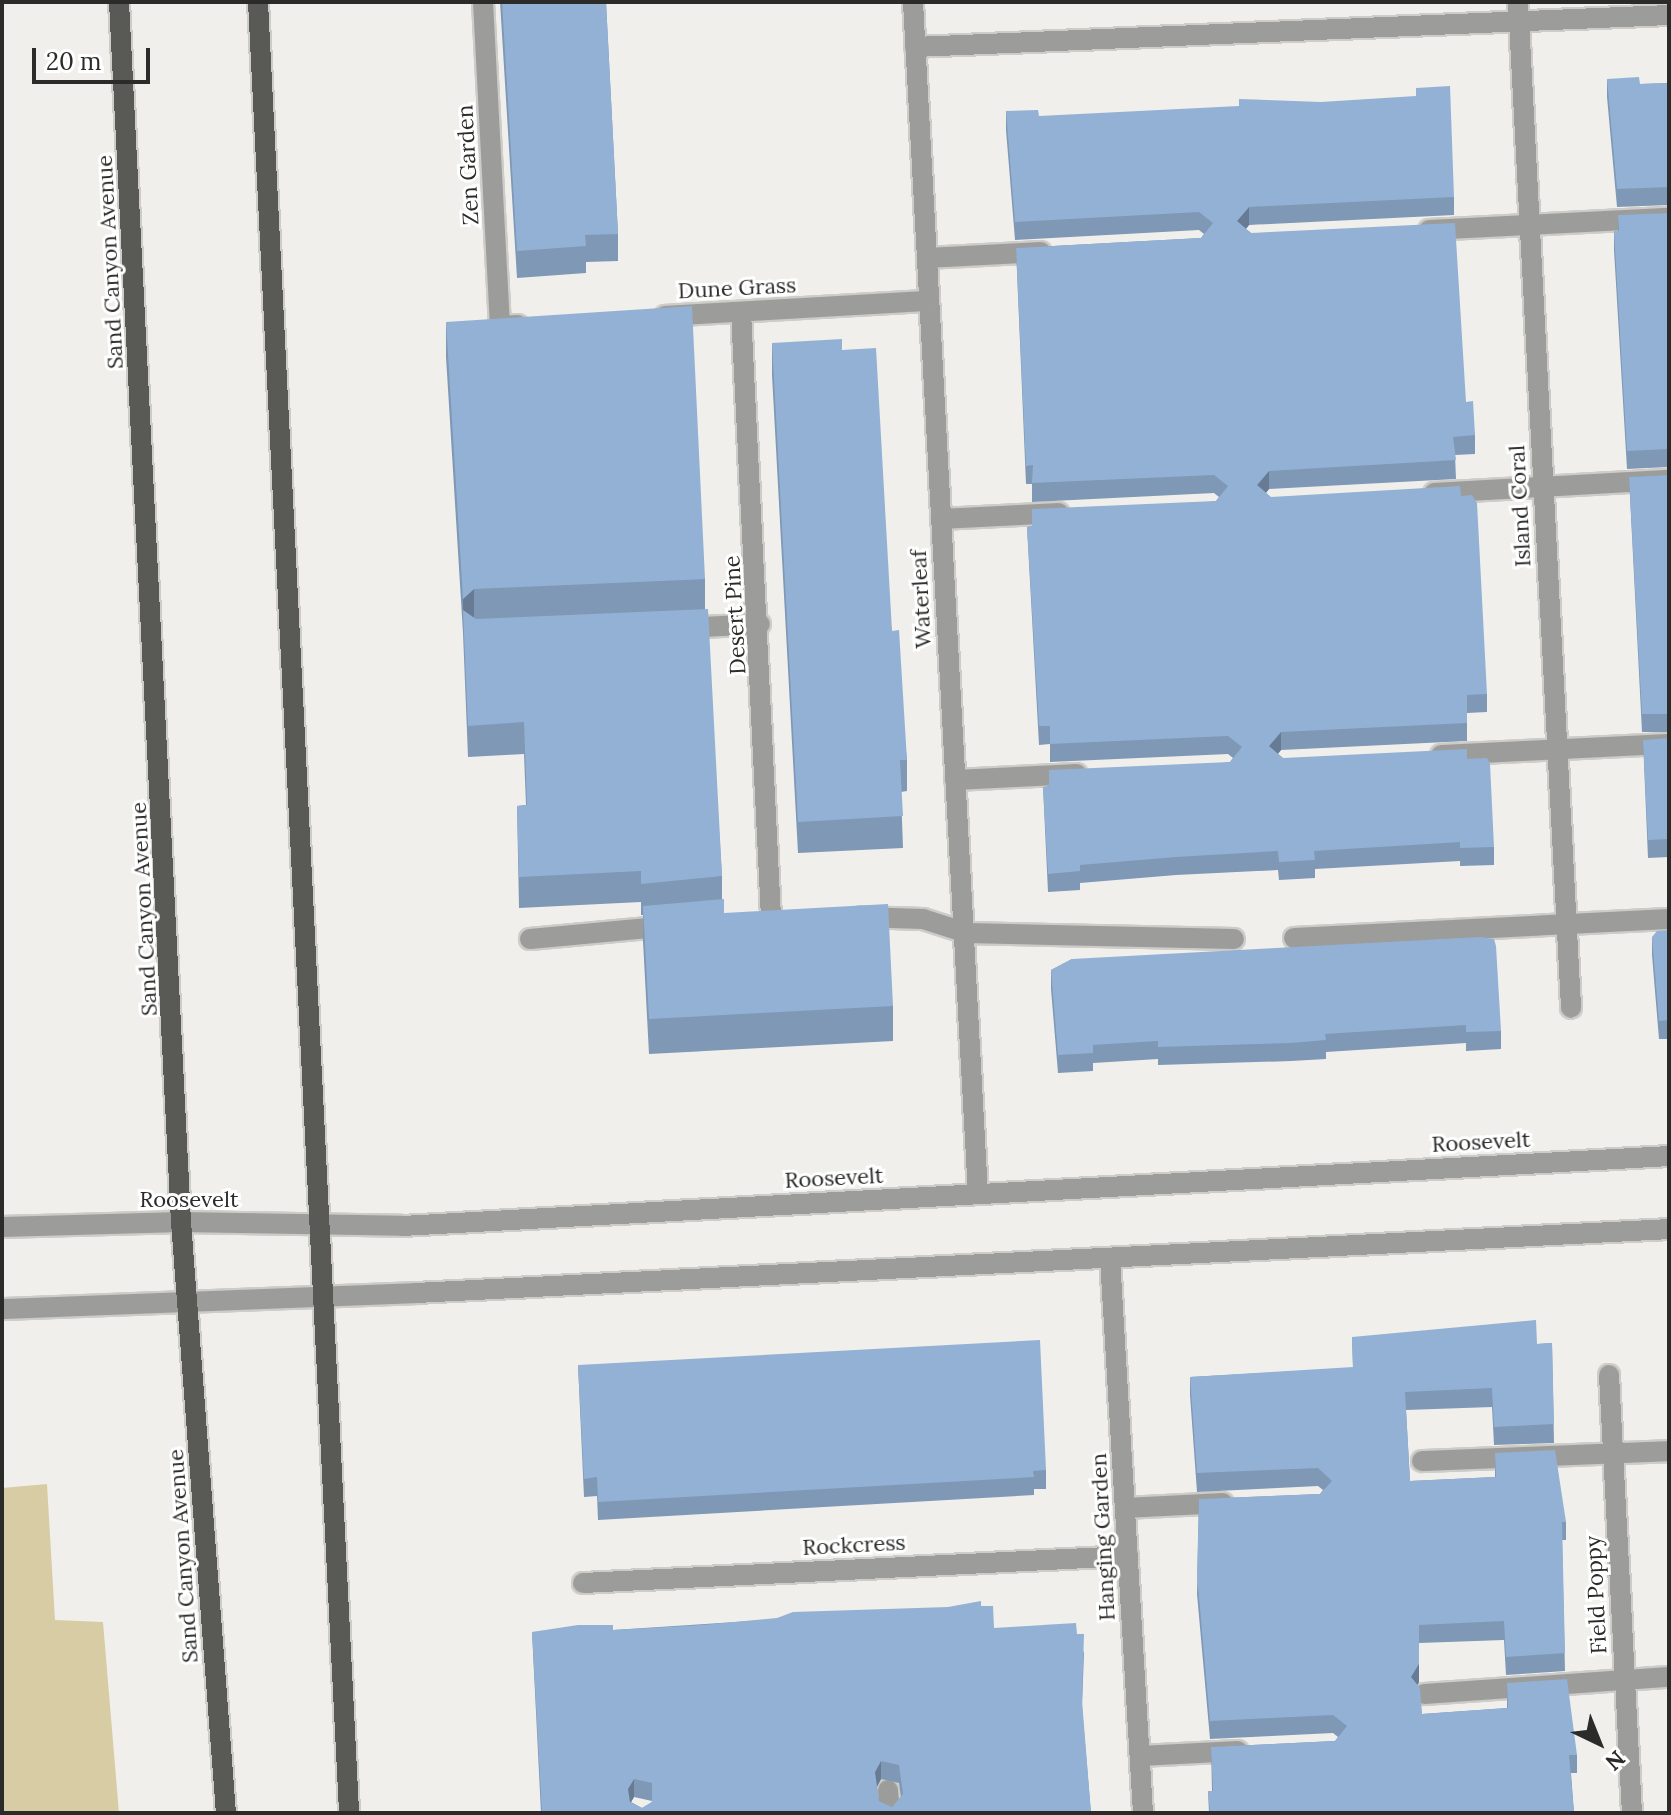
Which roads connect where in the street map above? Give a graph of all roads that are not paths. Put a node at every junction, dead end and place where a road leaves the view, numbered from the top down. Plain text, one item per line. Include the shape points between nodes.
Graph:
1 (119, 2) edge
2 (258, 2) edge
3 (483, 2) edge
4 (913, 2) edge
5 (1518, 12) edge
6 (1669, 15) edge
7 (915, 47) junction
8 (1669, 218) edge
9 (1530, 226) junction
10 (1405, 231) edge
11 (1064, 251) edge
12 (927, 258) junction
13 (929, 301) junction
14 (741, 312) junction
15 (636, 318) edge
16 (546, 323) edge
17 (1669, 480) edge
18 (1543, 487) junction
19 (1407, 495) edge
20 (1078, 512) edge
21 (941, 519) junction
22 (760, 624) junction
23 (665, 628) edge
24 (1669, 744) edge
25 (1557, 750) junction
26 (1420, 756) edge
27 (1092, 774) edge
28 (955, 780) junction
29 (771, 916) edge
30 (832, 917) edge
31 (1669, 919) edge
32 (695, 923) edge
33 (1566, 923) junction
34 (967, 933) junction
35 (1294, 938) dead end
36 (530, 939) dead end
37 (1234, 939) dead end
38 (1571, 1008) dead end
39 (1669, 1156) edge
40 (978, 1194) junction
41 (181, 1222) junction
42 (319, 1226) junction
43 (2, 1227) edge
44 (1669, 1229) edge
45 (1110, 1258) junction
46 (326, 1297) junction
47 (187, 1300) junction
48 (2, 1309) edge
49 (1609, 1375) dead end
50 (1669, 1451) edge
51 (1613, 1453) junction
52 (1422, 1461) dead end
53 (1244, 1502) edge
54 (1125, 1508) junction
55 (1128, 1556) junction
56 (583, 1583) dead end
57 (1669, 1677) edge
58 (1624, 1679) junction
59 (1424, 1694) edge
60 (1259, 1749) edge
61 (1140, 1756) junction
62 (888, 1790) dead end
63 (226, 1813) edge
64 (349, 1813) edge
65 (890, 1813) edge
66 (1143, 1813) edge
67 (1632, 1813) edge

1 - 41 main road, Sand Canyon Avenue
2 - 42 main road
3 - 16 street, Zen Garden via 500,326
4 - 7 street, Waterleaf
5 - 6 street
5 - 7 street
5 - 9 street, Island Coral
7 - 12 street, Waterleaf
8 - 9 street
9 - 10 street
9 - 18 street, Island Coral
11 - 12 street
12 - 13 street, Waterleaf
13 - 14 street, Dune Grass
13 - 21 street, Waterleaf
14 - 15 street, Dune Grass
14 - 22 street, Desert Pine
17 - 18 street
18 - 19 street
18 - 25 street, Island Coral
20 - 21 street
21 - 28 street, Waterleaf
22 - 23 street
22 - 29 street, Desert Pine
24 - 25 street
25 - 26 street
25 - 33 street, Island Coral
27 - 28 street
28 - 34 street, Waterleaf
30 - 34 street via 923,919
31 - 33 street
32 - 36 street
33 - 35 street
33 - 38 street, Island Coral
34 - 37 street
34 - 40 street, Waterleaf
39 - 40 street, Roosevelt
40 - 42 street, Roosevelt via 402,1226
41 - 42 street, Roosevelt
41 - 43 street, Roosevelt
41 - 47 main road, Sand Canyon Avenue
42 - 46 main road
44 - 45 street
45 - 46 street
45 - 54 street, Hanging Garden
46 - 47 street
46 - 64 main road
47 - 48 street
47 - 63 main road, Sand Canyon Avenue
49 - 51 street, Field Poppy
50 - 51 street
51 - 52 street
51 - 58 street, Field Poppy
53 - 54 street
54 - 55 street, Hanging Garden
55 - 56 street, Rockcress
55 - 61 street, Hanging Garden
57 - 58 street
58 - 59 street
58 - 67 street, Field Poppy
60 - 61 street
61 - 66 street, Hanging Garden
62 - 65 street

